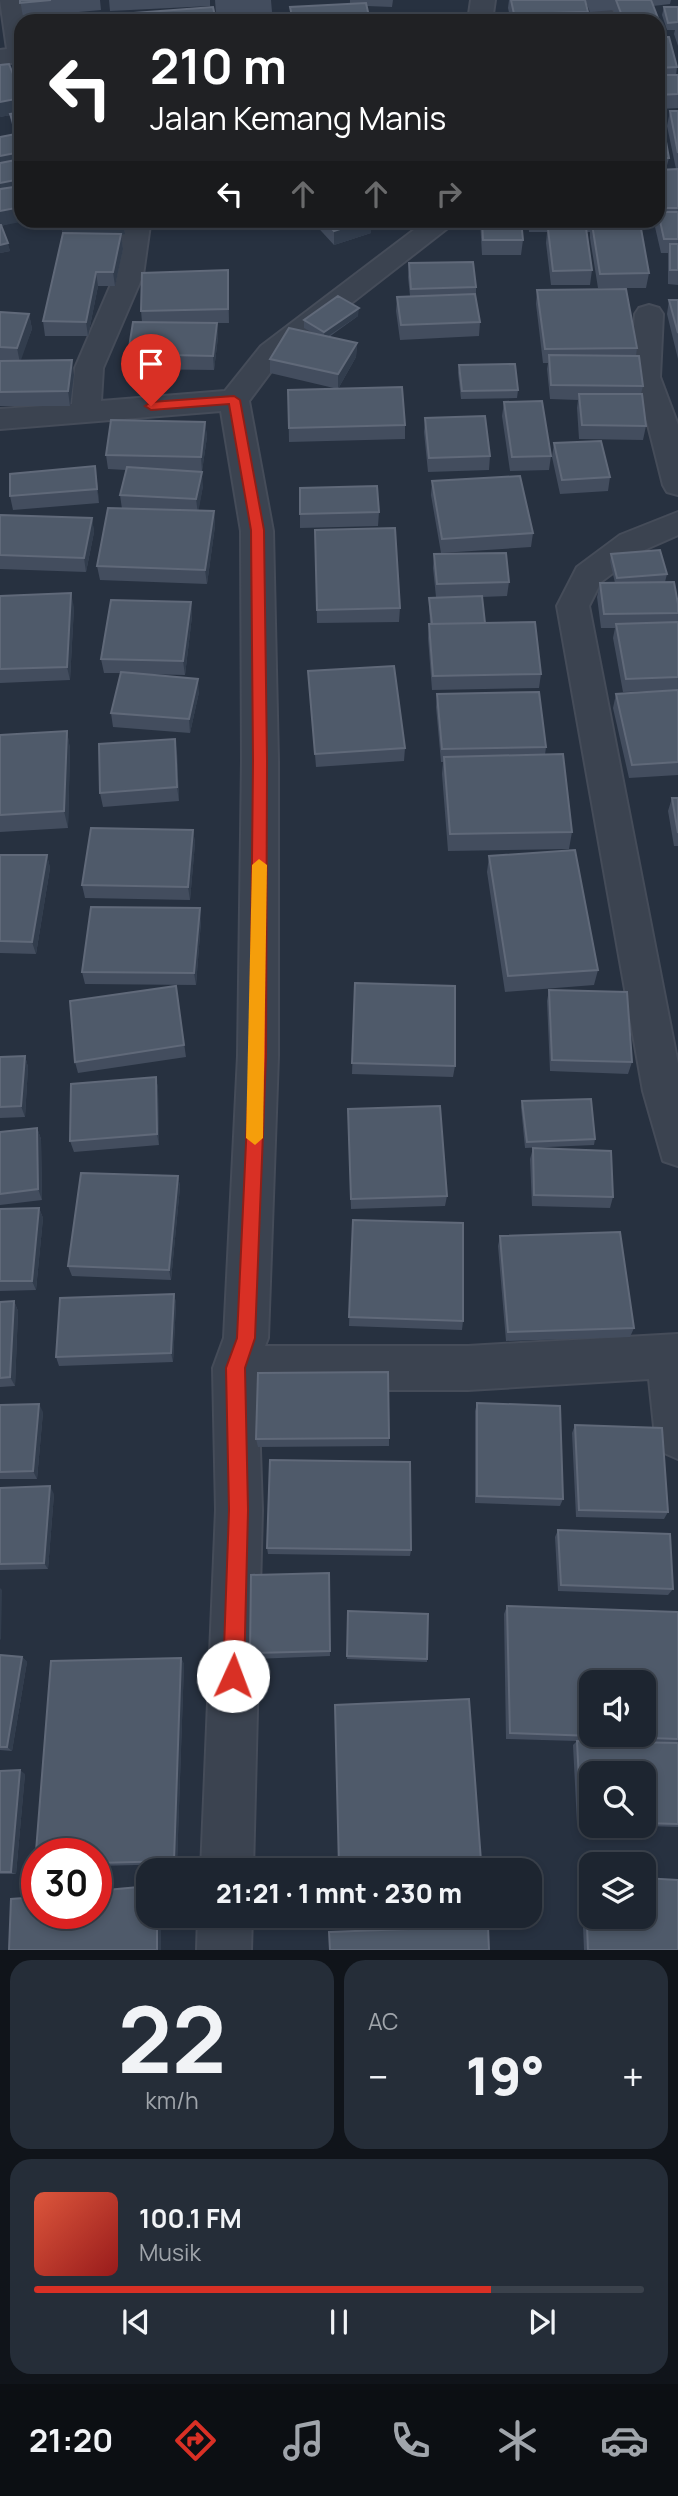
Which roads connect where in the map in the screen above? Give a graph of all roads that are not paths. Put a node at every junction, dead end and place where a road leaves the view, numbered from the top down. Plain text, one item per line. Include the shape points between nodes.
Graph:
1 (11, 0) edge
2 (14, 57) edge
3 (137, 228) edge
4 (434, 228) edge
5 (649, 314) dead end
6 (234, 400) junction
7 (86, 410) junction
8 (0, 419) edge
9 (678, 485) edge
10 (678, 523) edge
11 (671, 1091) edge
12 (678, 1148) edge
13 (673, 1356) edge
14 (235, 1368) junction
15 (678, 1436) edge
16 (227, 1858) edge
17 (225, 1928) edge
18 (224, 1950) edge

1 - 2 street
3 - 7 street via 129,275 89,368
4 - 6 street via 271,352
5 - 9 street via 645,377
6 - 7 street
6 - 14 street via 257,530 260,761 258,1070 246,1338
7 - 8 street
10 - 11 street via 631,543 588,575 573,606
11 - 12 street
13 - 14 street via 468,1368
13 - 15 street
14 - 16 street via 239,1510
17 - 18 street

